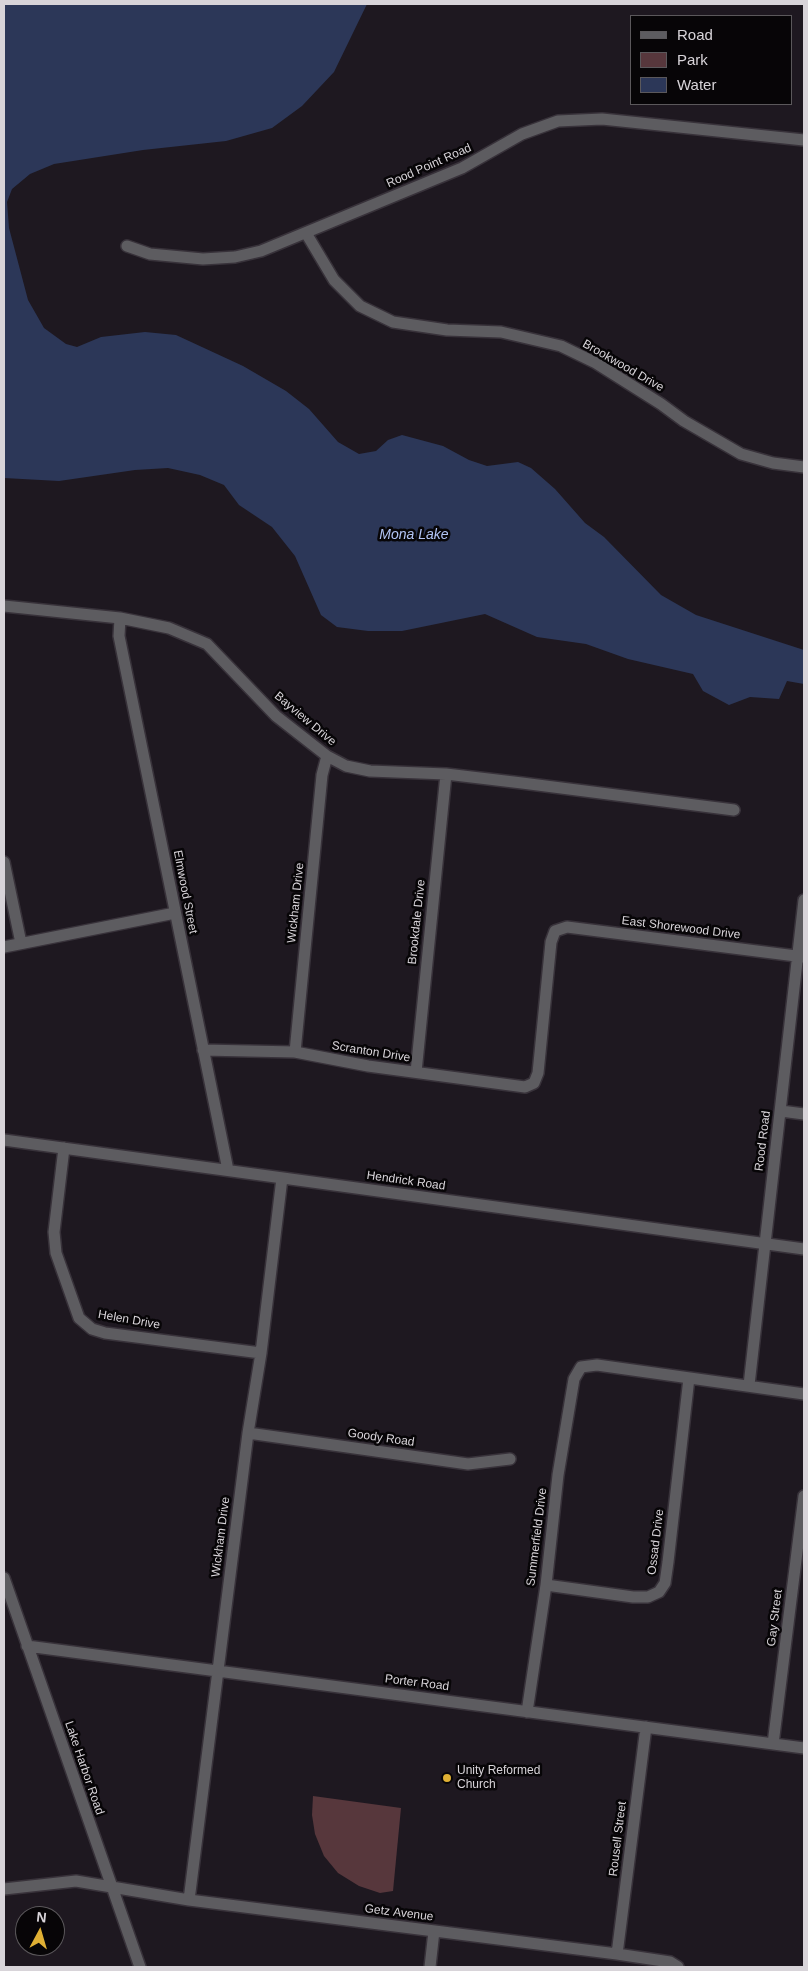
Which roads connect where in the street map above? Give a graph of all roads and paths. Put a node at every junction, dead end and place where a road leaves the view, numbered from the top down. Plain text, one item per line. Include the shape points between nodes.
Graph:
1 (804, 140) edge
2 (306, 233) junction
3 (127, 246) dead end
4 (804, 467) edge
5 (4, 606) edge
6 (120, 618) junction
7 (326, 756) junction
8 (446, 774) junction
9 (734, 810) dead end
10 (4, 862) edge
11 (804, 900) edge
12 (175, 913) junction
13 (22, 943) junction
14 (4, 947) edge
15 (801, 957) edge
16 (203, 1050) junction
17 (295, 1052) junction
18 (416, 1072) junction
19 (534, 1084) joint
20 (781, 1111) junction
21 (804, 1114) edge
22 (4, 1140) edge
23 (64, 1148) junction
24 (228, 1170) junction
25 (282, 1178) junction
26 (765, 1243) junction
27 (804, 1249) edge
28 (261, 1353) junction
29 (689, 1378) junction
30 (748, 1385) junction
31 (804, 1394) edge
32 (248, 1433) junction
33 (510, 1459) dead end
34 (804, 1496) edge
35 (4, 1578) edge
36 (546, 1585) junction
37 (27, 1646) junction
38 (218, 1671) junction
39 (527, 1712) junction
40 (646, 1727) junction
41 (773, 1744) junction
42 (804, 1748) edge
43 (4, 1889) edge
44 (113, 1889) junction
45 (189, 1900) junction
46 (434, 1931) junction
47 (617, 1954) junction
48 (140, 1967) edge
49 (430, 1967) edge
50 (678, 1967) edge

1 - 2 street, Rood Point Road via 602,119 558,121 522,134 462,168
2 - 3 street, Rood Point Road via 261,251 235,257 203,259 150,254
2 - 4 street, Brookwood Drive via 334,280 360,306 393,322 446,330 501,332 561,346 596,363 741,454
5 - 6 street, Bayview Drive
6 - 7 street, Bayview Drive via 169,628 207,644 276,716
6 - 12 street, Elmwood Street via 119,636
7 - 8 street, Bayview Drive via 346,766 370,771
7 - 17 street, Wickham Drive
8 - 9 street, Bayview Drive
8 - 18 street, Brookdale Drive
10 - 13 street
11 - 15 street, Rood Road
12 - 13 street
12 - 16 street, Elmwood Street
13 - 14 street
15 - 19 street, East Shorewood Drive via 567,927 555,931
15 - 20 street, Rood Road
16 - 17 street, Scranton Drive
16 - 24 street, Elmwood Street
17 - 18 street, Scranton Drive
18 - 19 street, Scranton Drive via 524,1087
20 - 21 street
20 - 26 street, Rood Road
22 - 23 street, Hendrick Road
23 - 24 street, Hendrick Road
23 - 28 street, Helen Drive via 54,1232 56,1253 79,1318 92,1329 105,1332
24 - 25 street, Hendrick Road
25 - 26 street, Hendrick Road
25 - 28 street, Wickham Drive
26 - 27 street, Hendrick Road
26 - 30 street, Rood Road
28 - 32 street, Wickham Drive
29 - 30 street
29 - 36 street, Summerfield Drive via 597,1365 581,1367 574,1379 560,1465
29 - 36 street, Ossad Drive via 668,1562 665,1583 659,1592 648,1598
30 - 31 street
32 - 33 street, Goody Road via 468,1464
32 - 38 street, Wickham Drive
34 - 41 street, Gay Street
35 - 37 street, Lake Harbor Road
36 - 39 street, Summerfield Drive
37 - 38 street, Porter Road
37 - 44 street, Lake Harbor Road
38 - 39 street, Porter Road
38 - 45 street, Wickham Drive
39 - 40 street, Porter Road
40 - 41 street, Porter Road
40 - 47 street, Rousell Street
41 - 42 street, Porter Road
43 - 44 street, Getz Avenue via 76,1881
44 - 45 street, Getz Avenue
44 - 48 street, Lake Harbor Road
45 - 46 street, Getz Avenue
46 - 47 street, Getz Avenue
46 - 49 street
47 - 50 street, Getz Avenue via 670,1962

